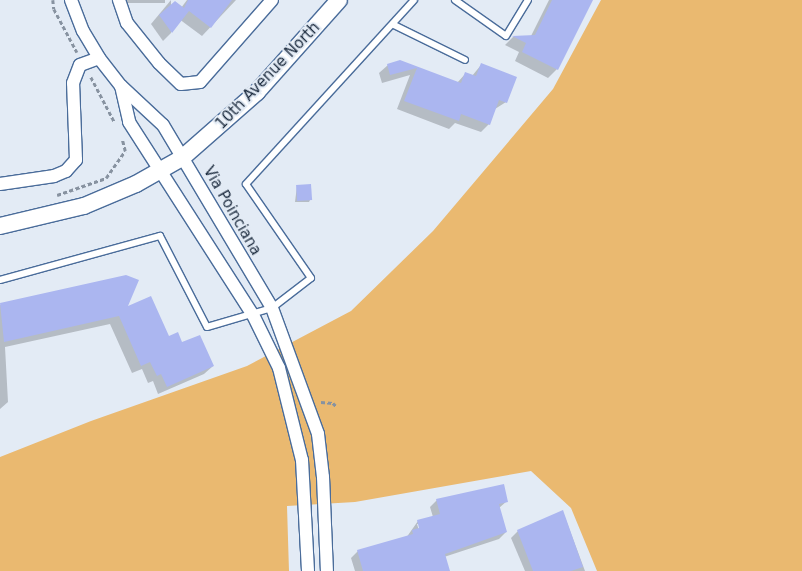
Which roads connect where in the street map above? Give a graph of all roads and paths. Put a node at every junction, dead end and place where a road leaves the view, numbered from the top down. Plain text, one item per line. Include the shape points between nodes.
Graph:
1 (71, 0) edge
2 (119, 0) edge
3 (272, 0) edge
4 (339, 0) edge
5 (414, 0) edge
6 (455, 0) edge
7 (528, 0) edge
8 (394, 24) junction
9 (99, 58) junction
10 (465, 60) dead end
11 (121, 86) junction
12 (182, 158) junction
13 (160, 170) junction
14 (0, 184) edge
15 (0, 226) edge
16 (0, 280) edge
17 (272, 308) junction
18 (253, 315) junction
19 (295, 368) junction
20 (281, 375) junction
21 (308, 571) edge
22 (327, 571) edge

1 - 9 street, Via Poinciana via 82,31
2 - 3 street via 126,23 158,63 181,84 200,82
4 - 12 street, 10th Avenue North via 257,92
5 - 8 lane
6 - 7 lane via 506,36
8 - 10 lane
8 - 17 lane via 246,184 311,278
9 - 11 street, Via Poinciana
9 - 14 street via 80,65 73,83 76,160 66,171 54,176
11 - 12 street, Via Poinciana via 164,125
11 - 13 street, Via Poinciana via 129,122
12 - 13 street, 10th Avenue North
12 - 17 street, Via Poinciana
13 - 15 street, 10th Avenue North via 84,206
13 - 18 street, Via Poinciana
16 - 18 lane via 160,236 208,327
17 - 18 lane
17 - 19 street, Via Poinciana
18 - 20 street, Via Poinciana
19 - 20 street
19 - 22 street, Via Poinciana via 318,434
20 - 21 street, Via Poinciana via 302,460

